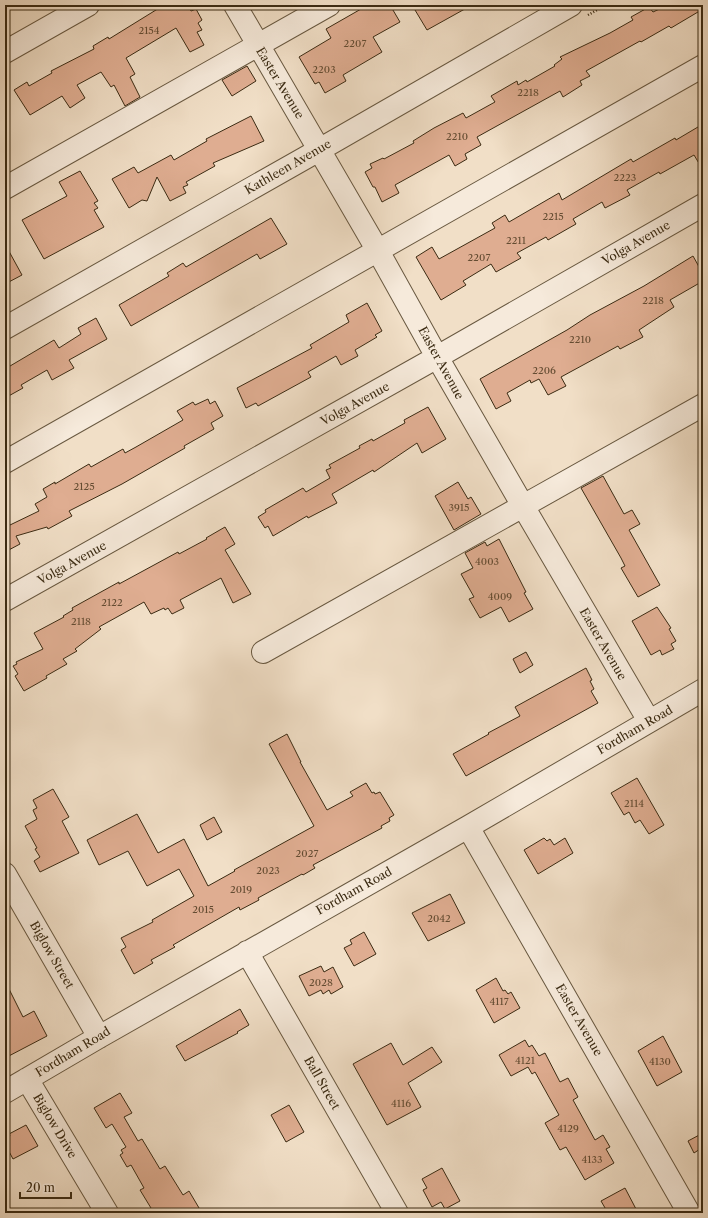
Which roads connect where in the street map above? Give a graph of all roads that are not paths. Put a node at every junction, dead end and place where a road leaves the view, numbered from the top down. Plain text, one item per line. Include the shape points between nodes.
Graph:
1 (88, 5) edge
2 (235, 5) edge
3 (329, 5) edge
4 (578, 11) edge
5 (258, 46) junction
6 (5, 52) edge
7 (703, 66) edge
8 (319, 149) junction
9 (5, 188) edge
10 (703, 205) edge
11 (378, 251) junction
12 (5, 328) edge
13 (437, 357) junction
14 (703, 404) edge
15 (5, 462) edge
16 (523, 506) junction
17 (5, 600) edge
18 (263, 652) dead end
19 (703, 690) edge
20 (649, 721) junction
21 (468, 827) junction
22 (5, 874) edge
23 (247, 952) junction
24 (99, 1037) junction
25 (27, 1079) junction
26 (5, 1092) edge
27 (106, 1213) edge
28 (397, 1213) edge
29 (689, 1213) edge

1 - 6 street
2 - 5 street, Easter Avenue
3 - 5 street
4 - 8 street, Kathleen Avenue
5 - 8 street, Easter Avenue
5 - 9 street
7 - 11 street
8 - 11 street, Easter Avenue
8 - 12 street, Kathleen Avenue
10 - 13 street, Volga Avenue
11 - 13 street, Easter Avenue
11 - 15 street
13 - 16 street, Easter Avenue
13 - 17 street, Volga Avenue
14 - 16 street
16 - 18 street
16 - 20 street, Easter Avenue
19 - 20 street, Fordham Road
20 - 21 street, Fordham Road
21 - 23 street, Fordham Road
21 - 29 street, Easter Avenue
22 - 24 street, Biglow Street
23 - 24 street, Fordham Road
23 - 28 street, Ball Street
24 - 25 street, Fordham Road
25 - 26 street, Fordham Road
25 - 27 street, Biglow Drive

